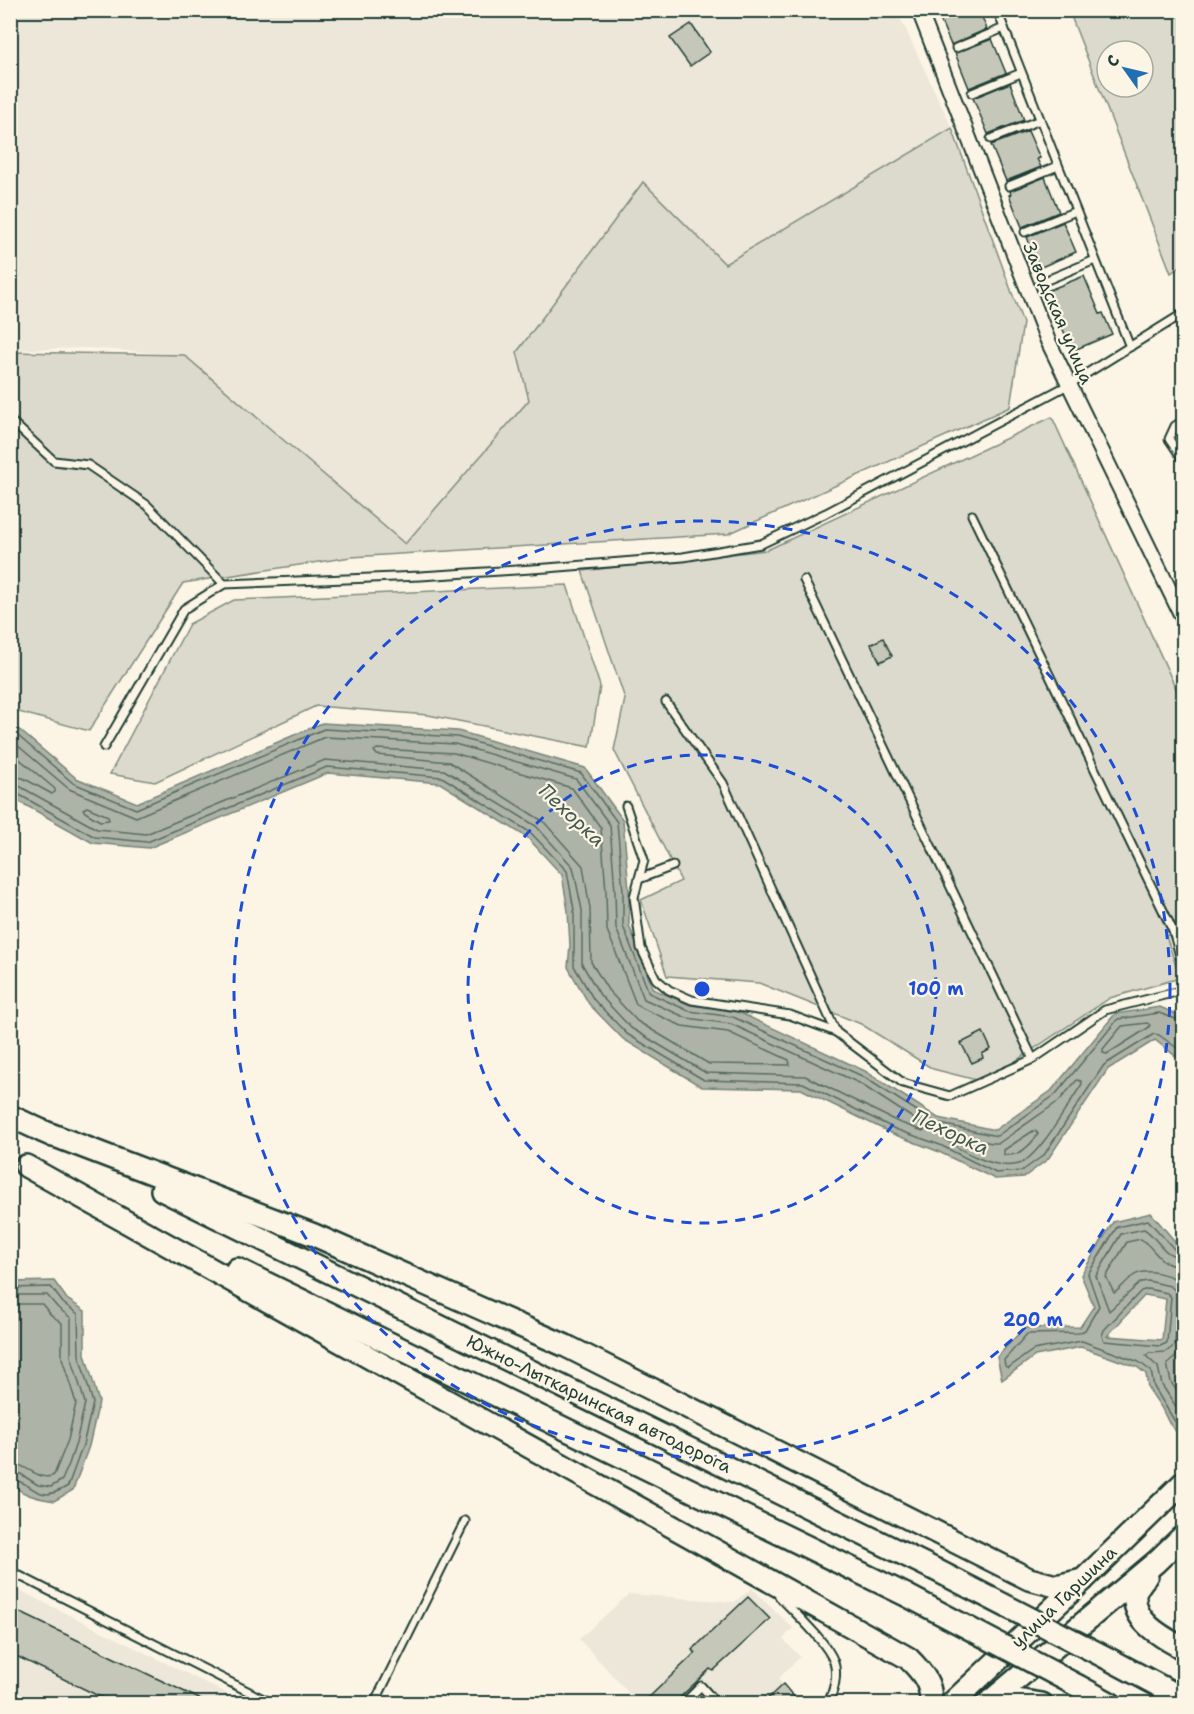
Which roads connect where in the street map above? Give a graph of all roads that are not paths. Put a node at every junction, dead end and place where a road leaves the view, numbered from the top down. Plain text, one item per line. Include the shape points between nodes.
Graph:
1 (919, 10) edge
2 (997, 10) edge
3 (1004, 28) junction
4 (956, 48) dead end
5 (1022, 73) junction
6 (972, 93) dead end
7 (1040, 120) junction
8 (991, 139) dead end
9 (1058, 166) junction
10 (1009, 186) dead end
11 (1076, 211) junction
12 (1025, 232) dead end
13 (1095, 260) junction
14 (1047, 280) dead end
15 (1184, 313) edge
16 (1130, 347) junction
17 (1068, 385) junction
18 (10, 420) edge
19 (1184, 420) edge
20 (1184, 461) edge
21 (972, 515) dead end
22 (804, 580) dead end
23 (224, 584) junction
24 (1184, 620) edge
25 (666, 702) dead end
26 (104, 747) dead end
27 (626, 806) dead end
28 (673, 866) dead end
29 (639, 879) junction
30 (1184, 970) edge
31 (1184, 990) edge
32 (836, 1032) junction
33 (1033, 1059) junction
34 (10, 1116) edge
35 (42, 1131) junction
36 (18, 1162) edge
37 (1180, 1485) edge
38 (465, 1521) dead end
39 (1184, 1535) edge
40 (1156, 1562) junction
41 (10, 1571) edge
42 (1083, 1580) junction
43 (775, 1591) dead end
44 (1184, 1649) edge
45 (1184, 1700) edge
46 (273, 1704) edge
47 (374, 1704) edge
48 (683, 1704) edge
49 (717, 1704) edge
50 (827, 1704) edge
51 (931, 1704) edge
52 (951, 1704) edge
53 (987, 1704) edge
54 (1000, 1704) edge
55 (1042, 1704) edge
56 (1111, 1704) edge

1 - 17 street, Заводская улица
2 - 3 lane
3 - 4 lane
3 - 5 lane
5 - 6 lane
5 - 7 lane
7 - 8 lane
7 - 9 lane
9 - 10 lane
9 - 11 lane
11 - 12 lane
11 - 13 lane
13 - 14 lane
13 - 16 lane
15 - 16 lane
16 - 17 lane
17 - 23 lane via 761,544 683,557 570,566
17 - 24 street, Заводская улица
18 - 23 lane via 54,461 88,465 147,505
19 - 20 lane via 1175,426 1169,439
21 - 30 lane via 1173,931
22 - 33 lane
23 - 26 lane via 184,609
25 - 32 lane via 723,783
27 - 29 lane via 644,860
28 - 29 lane
29 - 32 lane via 634,897 641,948 656,979 669,990 692,1000 790,1015
31 - 33 lane via 1105,1010
32 - 33 lane via 903,1083 950,1096
34 - 35 main road, Южно-Лыткаринская автодорога
35 - 42 main road via 314,1235 566,1346 1029,1579 1056,1586
35 - 45 main road, Южно-Лыткаринская автодорога, bridge via 934,1569
36 - 51 main road via 908,1658 923,1672 932,1690
36 - 56 main road, Южно-Лыткаринская автодорога, bridge via 906,1595
37 - 42 main road, улица Гаршина
38 - 47 lane
39 - 40 main road, улица Гаршина
40 - 44 main road via 1135,1593 1136,1603 1143,1620 1156,1634
40 - 53 main road, улица Гаршина
41 - 46 lane
42 - 52 main road, улица Гаршина
43 - 50 lane via 822,1642 834,1662 835,1685
48 - 49 lane via 701,1686
54 - 55 main road via 1011,1699

